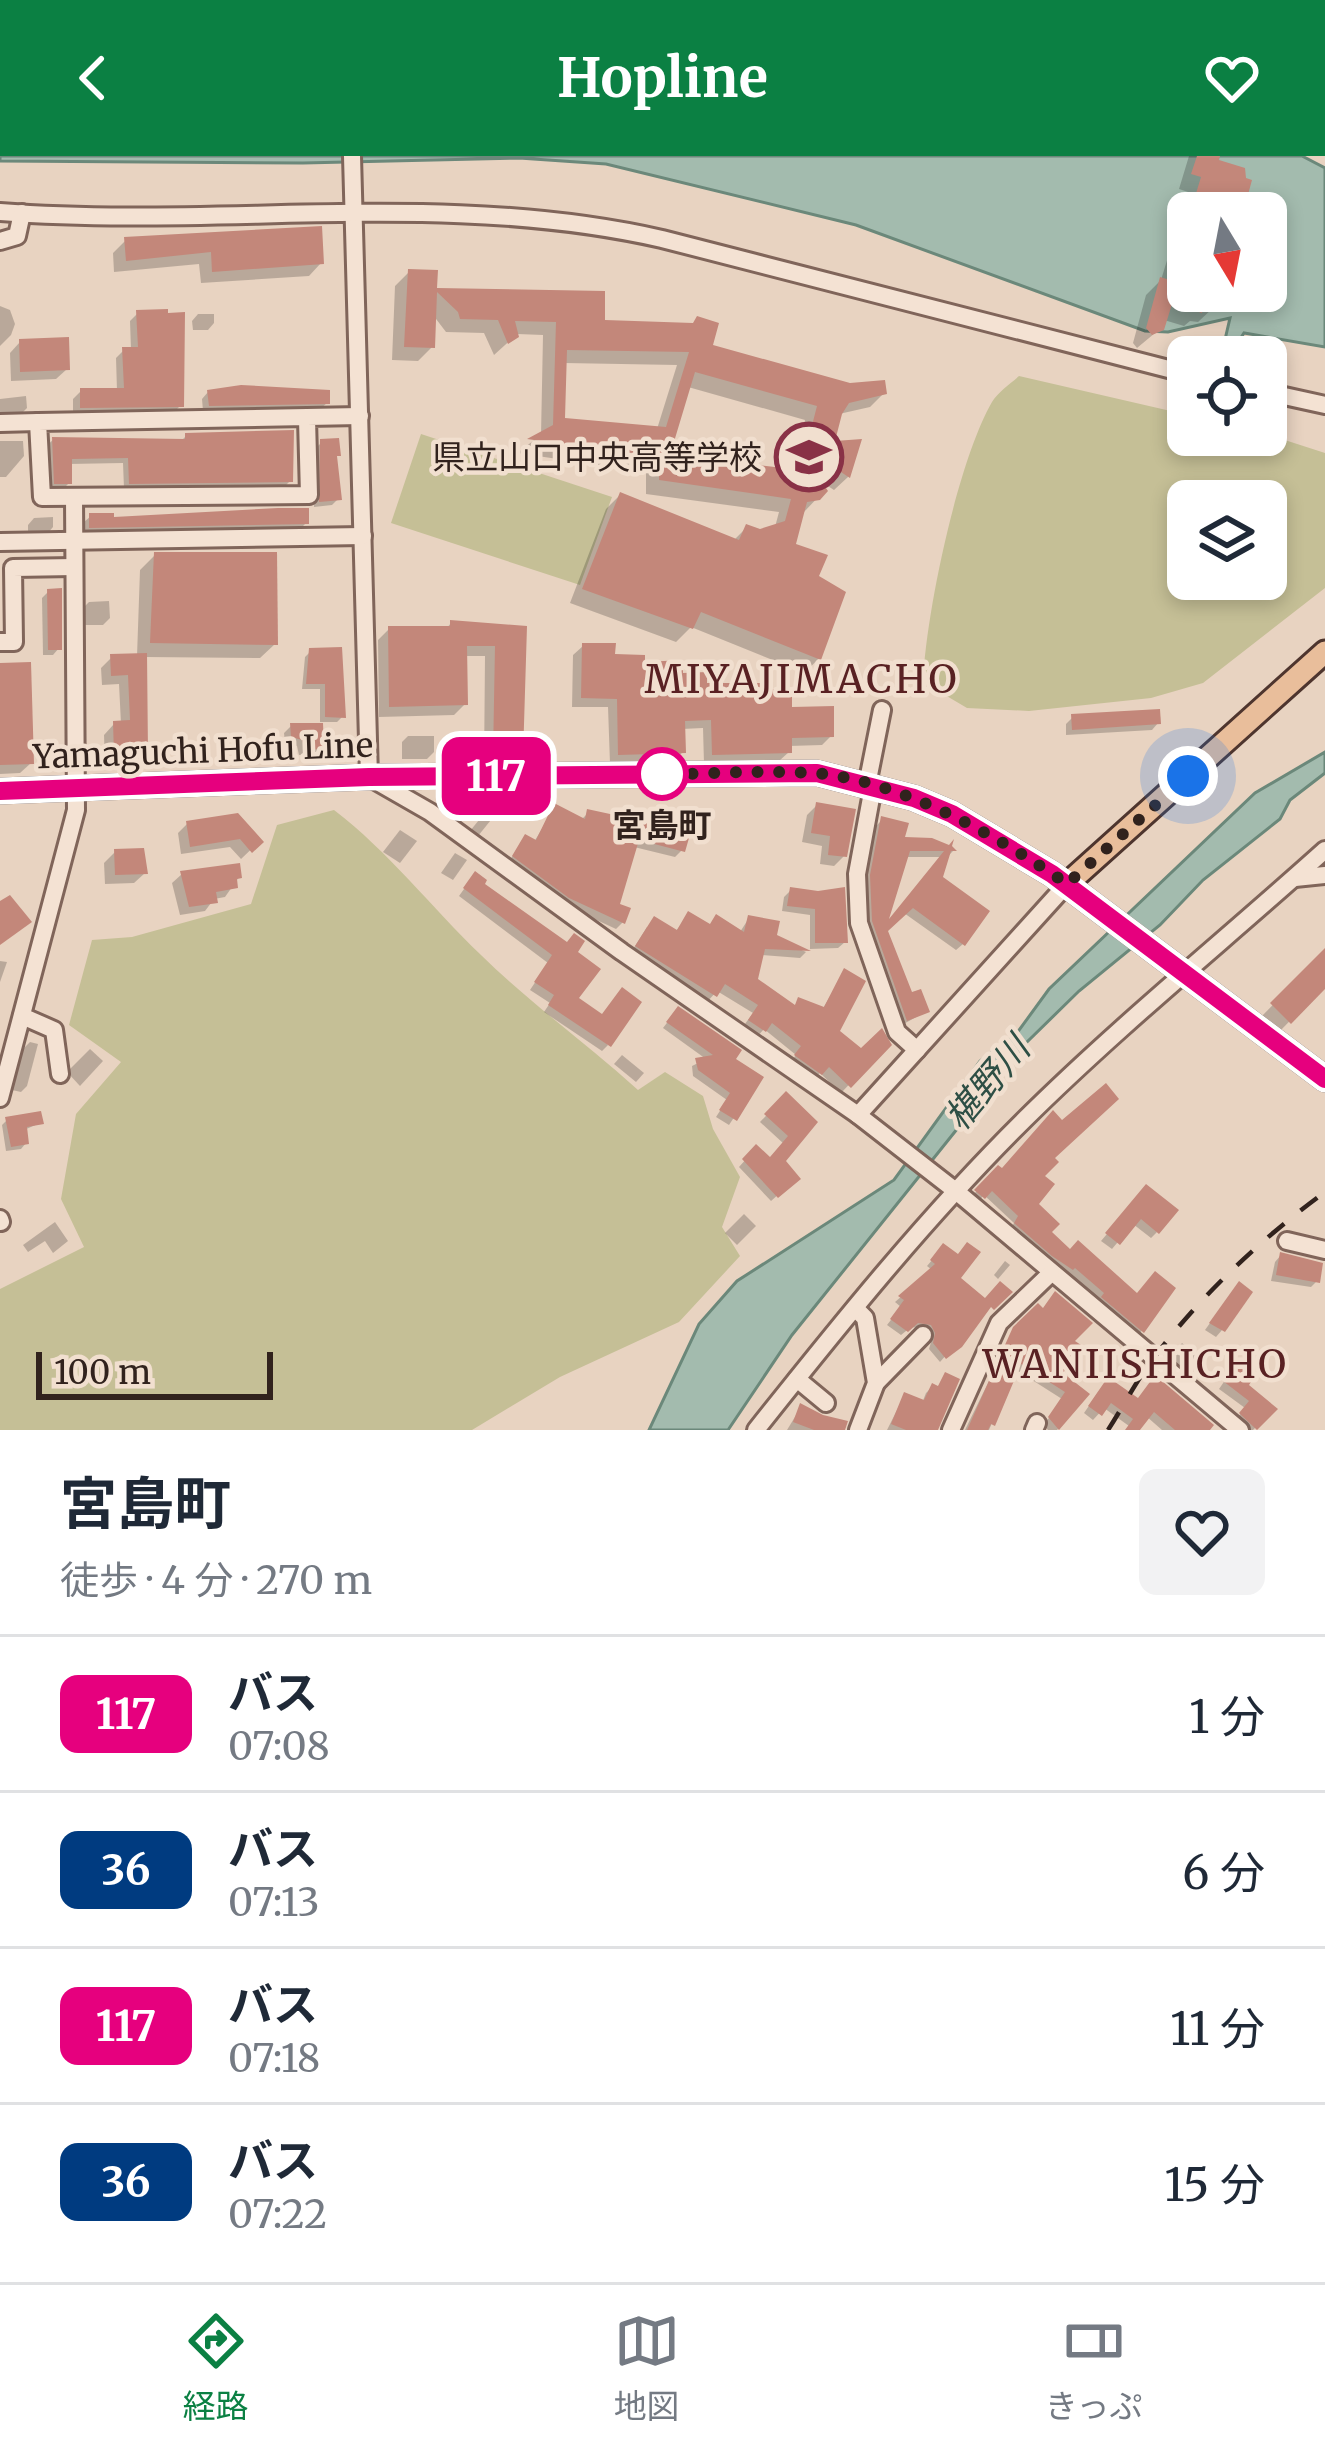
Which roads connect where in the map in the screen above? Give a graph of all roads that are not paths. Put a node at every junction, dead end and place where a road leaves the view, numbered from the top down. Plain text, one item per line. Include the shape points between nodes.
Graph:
1 (352, 156) edge
2 (354, 211) junction
3 (0, 212) edge
4 (22, 213) junction
5 (0, 241) edge
6 (1167, 369) edge
7 (1287, 397) edge
8 (1325, 406) edge
9 (360, 416) junction
10 (307, 418) junction
11 (38, 422) junction
12 (0, 423) edge
13 (74, 496) junction
14 (364, 536) junction
15 (72, 540) junction
16 (0, 542) edge
17 (74, 567) junction
18 (0, 642) edge
19 (1325, 652) edge
20 (883, 710) dead end
21 (369, 777) junction
22 (870, 786) junction
23 (78, 788) junction
24 (0, 791) edge
25 (1325, 850) edge
26 (1325, 875) edge
27 (1294, 878) junction
28 (1067, 884) junction
29 (1177, 969) junction
30 (22, 1016) junction
31 (917, 1050) junction
32 (60, 1074) dead end
33 (1325, 1079) edge
34 (0, 1097) edge
35 (861, 1118) junction
36 (953, 1190) junction
37 (1287, 1240) dead end
38 (1325, 1250) edge
39 (1051, 1273) junction
40 (855, 1308) junction
41 (923, 1336) dead end
42 (796, 1379) junction
43 (876, 1383) junction
44 (826, 1403) dead end
45 (756, 1430) edge
46 (858, 1430) edge
47 (951, 1430) edge
48 (1240, 1430) edge

1 - 2 street
2 - 4 street
2 - 6 street via 615,228
2 - 9 street
3 - 4 street
4 - 5 street via 17,236
7 - 8 street
9 - 10 street
9 - 14 street
10 - 11 street
10 - 13 street via 309,495
11 - 12 street
11 - 13 street via 42,496
13 - 15 street
14 - 15 street
14 - 21 street
15 - 16 street
15 - 17 street
17 - 18 street via 13,568 14,642
17 - 23 street
19 - 28 main road
20 - 22 street
21 - 22 main road, Yamaguchi Hofu Line via 817,773
21 - 23 main road, Yamaguchi Hofu Line
21 - 35 street
22 - 28 main road, Yamaguchi Hofu Line via 952,814
22 - 31 street via 859,923 897,1031
23 - 24 main road, Yamaguchi Hofu Line
23 - 30 street
25 - 27 street
26 - 27 street
27 - 29 street
28 - 29 main road, Yamaguchi Hofu Line
28 - 31 street
29 - 33 main road, Yamaguchi Hofu Line
29 - 36 street
30 - 32 street via 54,1030
30 - 34 street
31 - 35 street
35 - 36 street
36 - 39 street
36 - 40 street
37 - 38 street
39 - 47 street via 999,1323
39 - 48 street
40 - 42 street
40 - 43 street via 865,1318
41 - 43 street
42 - 44 street
42 - 45 street
43 - 46 street

